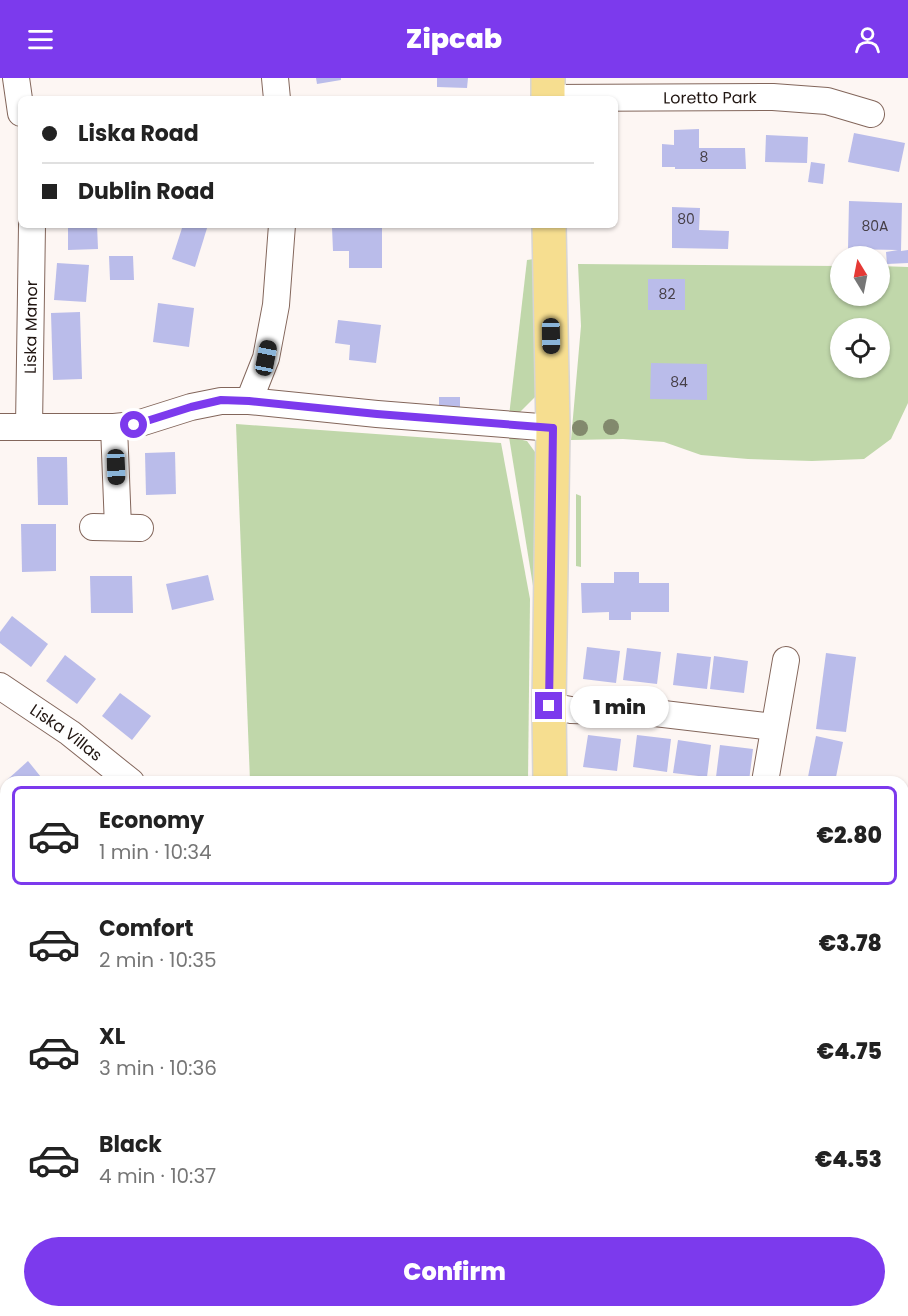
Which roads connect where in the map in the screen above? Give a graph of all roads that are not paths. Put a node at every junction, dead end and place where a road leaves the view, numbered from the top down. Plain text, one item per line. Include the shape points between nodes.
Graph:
1 (16, 78) edge
2 (275, 78) edge
3 (548, 92) edge
4 (19, 96) edge
5 (277, 96) edge
6 (871, 114) dead end
7 (32, 228) edge
8 (282, 228) edge
9 (549, 228) edge
10 (249, 401) junction
11 (0, 427) edge
12 (29, 427) junction
13 (114, 427) junction
14 (553, 428) junction
15 (117, 527) dead end
16 (786, 660) dead end
17 (0, 686) edge
18 (549, 706) junction
19 (773, 727) junction
20 (124, 776) edge
21 (550, 776) edge
22 (766, 776) edge

1 - 4 street
2 - 5 street
3 - 6 street, Loretto Park via 773,97 826,101
7 - 12 street, Liska Manor
8 - 10 street via 266,358
9 - 14 main road
10 - 13 street via 221,400
10 - 14 street
11 - 12 street
12 - 13 street
13 - 15 street
14 - 18 main road
16 - 19 street
17 - 20 street, Liska Villas via 70,733
18 - 19 street
18 - 21 main road
19 - 22 street

